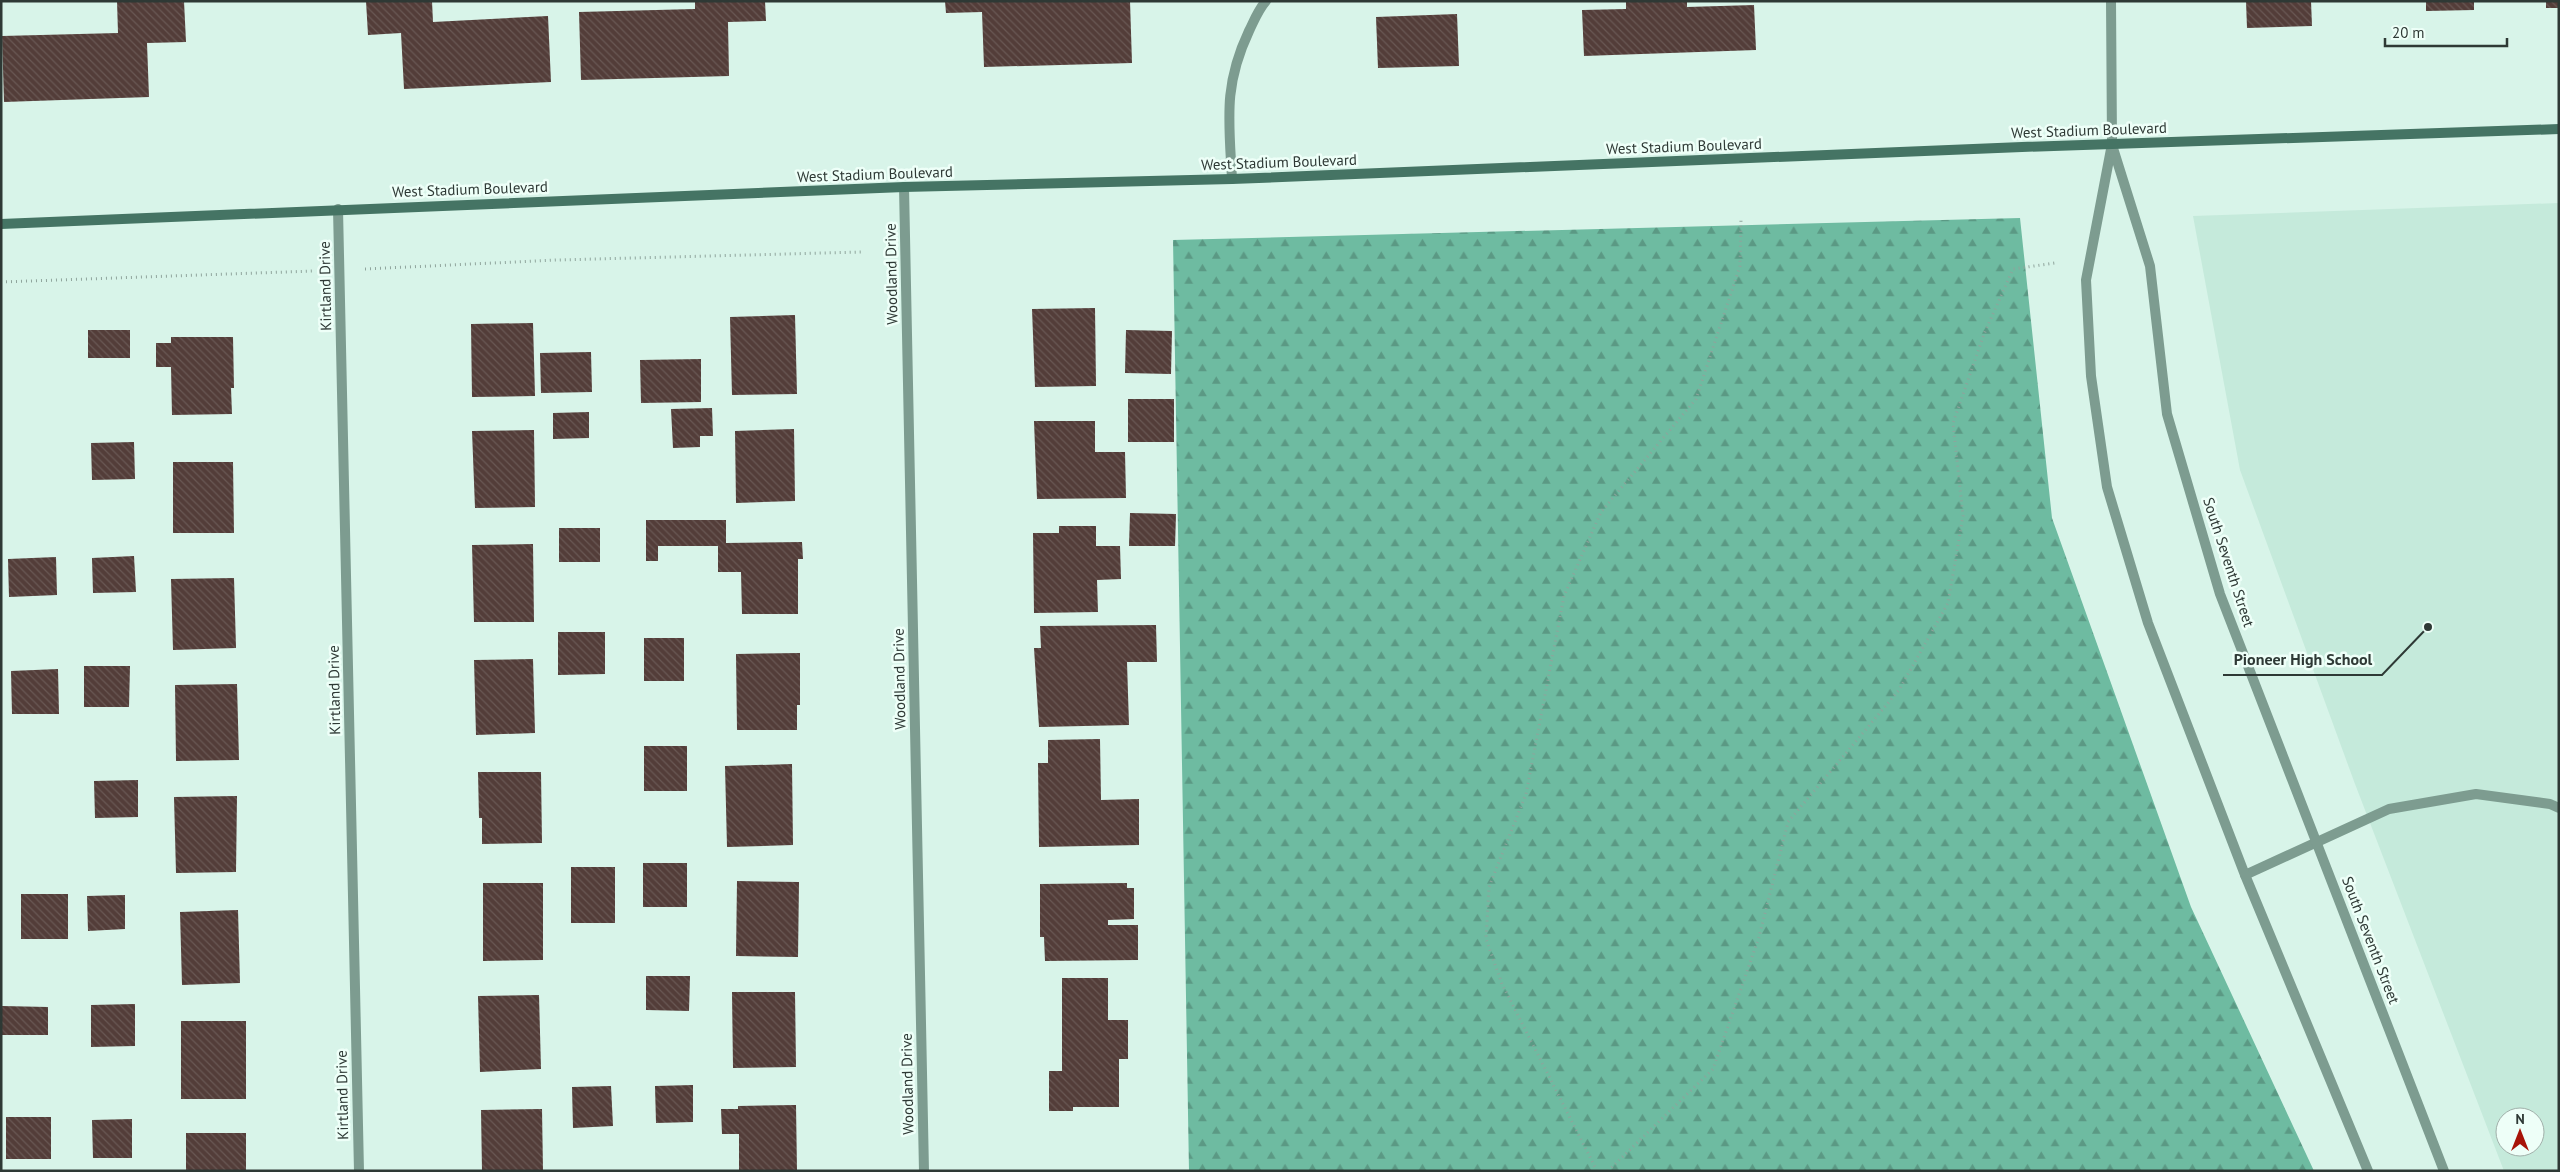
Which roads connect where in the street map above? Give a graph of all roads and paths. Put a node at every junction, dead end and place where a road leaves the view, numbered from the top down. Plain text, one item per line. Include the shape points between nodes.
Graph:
1 (1266, 1) edge
2 (2111, 1) edge
3 (2559, 129) edge
4 (2112, 144) junction
5 (1232, 179) junction
6 (904, 187) junction
7 (338, 210) junction
8 (1741, 220) dead end
9 (1, 224) edge
10 (862, 252) dead end
11 (2055, 263) dead end
12 (340, 270) junction
13 (1, 282) edge
14 (2559, 808) edge
15 (2317, 841) junction
16 (2245, 876) junction
17 (359, 1171) edge
18 (924, 1171) edge
19 (1597, 1171) edge
20 (1608, 1171) edge
21 (2368, 1171) edge
22 (2444, 1171) edge

1 - 5 street via 1237,56 1228,100
2 - 4 street, South Seventh Street
3 - 4 main road, West Stadium Boulevard
4 - 5 main road, West Stadium Boulevard
4 - 15 street, South Seventh Street via 2150,266 2167,414 2217,585
4 - 16 street, South Seventh Street via 2086,280 2091,376 2107,488 2148,623
5 - 6 main road, West Stadium Boulevard
6 - 7 main road, West Stadium Boulevard
6 - 18 street, Woodland Drive
7 - 9 main road, West Stadium Boulevard
7 - 12 street, Kirtland Drive
8 - 19 path via 1740,266 1696,399 1601,512 1564,596 1526,794 1488,887 1486,939 1502,984
10 - 12 path
11 - 20 path via 2013,269 1984,334 1953,423 1964,516 1948,603 1898,690 1788,822 1760,937 1713,1069
12 - 13 path
12 - 17 street, Kirtland Drive
14 - 15 street via 2476,794 2389,808
15 - 16 street
15 - 22 street, South Seventh Street
16 - 21 street, South Seventh Street

